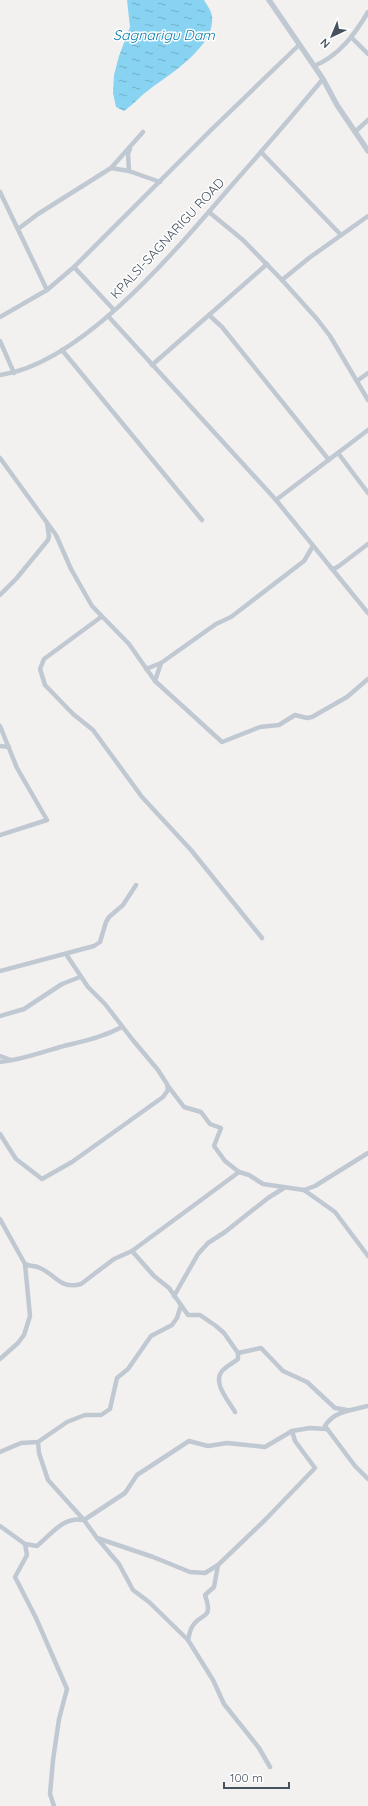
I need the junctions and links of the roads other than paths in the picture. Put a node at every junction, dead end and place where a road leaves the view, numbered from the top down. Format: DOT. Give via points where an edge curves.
graph roads {
  1 [pos="269,0"];
  2 [pos="368,12"];
  3 [pos="352,38"];
  4 [pos="299,45"];
  5 [pos="368,54"];
  6 [pos="314,66"];
  7 [pos="323,79"];
  8 [pos="368,120"];
  9 [pos="143,132"];
  10 [pos="355,132"];
  11 [pos="131,146"];
  12 [pos="368,151"];
  13 [pos="261,152"];
  14 [pos="111,168"];
  15 [pos="129,171"];
  16 [pos="160,182"];
  17 [pos="0,192"];
  18 [pos="1,198"];
  19 [pos="209,212"];
  20 [pos="368,216"];
  21 [pos="18,229"];
  22 [pos="341,235"];
  23 [pos="267,264"];
  24 [pos="74,267"];
  25 [pos="282,280"];
  26 [pos="47,290"];
  27 [pos="114,310"];
  28 [pos="209,315"];
  29 [pos="108,316"];
  30 [pos="0,317"];
  31 [pos="0,341"];
  32 [pos="62,350"];
  33 [pos="152,365"];
  34 [pos="14,373"];
  35 [pos="368,373"];
  36 [pos="0,375"];
  37 [pos="357,380"];
  38 [pos="368,400"];
  39 [pos="368,430"];
  40 [pos="338,453"];
  41 [pos="0,458"];
  42 [pos="329,460"];
  43 [pos="368,494"];
  44 [pos="276,500"];
  45 [pos="46,519"];
  46 [pos="202,520"];
  47 [pos="368,544"];
  48 [pos="313,546"];
  49 [pos="331,568"];
  50 [pos="0,595"];
  51 [pos="368,613"];
  52 [pos="101,617"];
  53 [pos="160,663"];
  54 [pos="146,669"];
  55 [pos="368,679"];
  56 [pos="155,681"];
  57 [pos="0,726"];
  58 [pos="0,746"];
  59 [pos="9,747"];
  60 [pos="0,835"];
  61 [pos="136,885"];
  62 [pos="262,938"];
  63 [pos="66,954"];
  64 [pos="0,971"];
  65 [pos="80,977"];
  66 [pos="0,1016"];
  67 [pos="122,1027"];
  68 [pos="0,1056"];
  69 [pos="14,1061"];
  70 [pos="0,1062"];
  71 [pos="168,1084"];
  72 [pos="0,1134"];
  73 [pos="368,1153"];
  74 [pos="239,1172"];
  75 [pos="284,1188"];
  76 [pos="304,1190"];
  77 [pos="0,1219"];
  78 [pos="132,1251"];
  79 [pos="368,1256"];
  80 [pos="25,1264"];
  81 [pos="174,1296"];
  82 [pos="181,1305"];
  83 [pos="238,1353"];
  84 [pos="0,1359"];
  85 [pos="368,1406"];
  86 [pos="347,1410"];
  87 [pos="235,1412"];
  88 [pos="326,1429"];
  89 [pos="292,1431"];
  90 [pos="38,1442"];
  91 [pos="0,1452"];
  92 [pos="368,1479"];
  93 [pos="84,1520"];
  94 [pos="2,1528"];
  95 [pos="97,1538"];
  96 [pos="25,1544"];
  97 [pos="218,1565"];
  98 [pos="188,1640"];
  99 [pos="270,1767"];
  100 [pos="54,1806"];
  1 -- 4 [label="street"];
  2 -- 3 [label="street"];
  3 -- 5 [label="street"];
  3 -- 6 [label="street" via="326,61"];
  4 -- 6 [label="street"];
  4 -- 16 [label="street"];
  6 -- 7 [label="street"];
  7 -- 10 [label="street"];
  7 -- 13 [label="street, KPALSI-SAGNARIGU ROAD"];
  8 -- 10 [label="street"];
  9 -- 11 [label="street"];
  10 -- 12 [label="street"];
  11 -- 14 [label="street"];
  11 -- 15 [label="street" via="128,154"];
  13 -- 19 [label="street, KPALSI-SAGNARIGU ROAD"];
  13 -- 22 [label="street"];
  14 -- 15 [label="street"];
  14 -- 21 [label="street"];
  15 -- 16 [label="street"];
  16 -- 24 [label="street"];
  17 -- 18 [label="street"];
  18 -- 21 [label="street"];
  19 -- 23 [label="street"];
  19 -- 27 [label="street, KPALSI-SAGNARIGU ROAD"];
  20 -- 22 [label="street"];
  21 -- 26 [label="street"];
  22 -- 25 [label="street"];
  23 -- 25 [label="street"];
  23 -- 28 [label="street"];
  24 -- 26 [label="street"];
  24 -- 27 [label="street"];
  25 -- 37 [label="street" via="330,336"];
  26 -- 30 [label="street"];
  27 -- 29 [label="street, KPALSI-SAGNARIGU ROAD"];
  28 -- 33 [label="street"];
  28 -- 42 [label="street" via="222,327"];
  29 -- 32 [label="street, KPALSI-SAGNARIGU ROAD"];
  29 -- 33 [label="street"];
  31 -- 34 [label="street"];
  32 -- 34 [label="street, KPALSI-SAGNARIGU ROAD"];
  32 -- 46 [label="street"];
  33 -- 44 [label="street"];
  34 -- 36 [label="street, KPALSI-SAGNARIGU ROAD"];
  35 -- 37 [label="street"];
  37 -- 38 [label="street"];
  39 -- 40 [label="street"];
  40 -- 42 [label="street"];
  40 -- 43 [label="street"];
  41 -- 45 [label="street"];
  42 -- 44 [label="street"];
  44 -- 48 [label="street"];
  45 -- 50 [label="street" via="48,540 16,580"];
  45 -- 52 [label="street" via="92,606"];
  47 -- 49 [label="street" via="339,566"];
  48 -- 49 [label="street"];
  48 -- 53 [label="street" via="304,561 268,589 231,617 216,624"];
  49 -- 51 [label="street"];
  52 -- 54 [label="street" via="129,644"];
  52 -- 62 [label="street" via="44,659 40,669 45,685 73,714 93,730 142,797 191,850"];
  53 -- 54 [label="street"];
  53 -- 56 [label="street"];
  54 -- 56 [label="street"];
  55 -- 56 [label="street" via="347,697 312,717 295,715 278,725 260,727 222,742"];
  57 -- 59 [label="street"];
  58 -- 59 [label="street"];
  59 -- 60 [label="street" via="17,768 47,820"];
  61 -- 63 [label="street" via="123,905 106,922 100,942"];
  63 -- 64 [label="street"];
  63 -- 65 [label="street"];
  65 -- 66 [label="street" via="62,984 24,1009"];
  65 -- 67 [label="street"];
  67 -- 69 [label="street" via="106,1036"];
  67 -- 71 [label="street"];
  68 -- 69 [label="street"];
  69 -- 70 [label="street"];
  71 -- 72 [label="street" via="168,1090 163,1097 72,1162 42,1179 16,1159"];
  71 -- 74 [label="street" via="184,1107 201,1112 210,1124 221,1128 214,1146 225,1161"];
  73 -- 76 [label="street" via="315,1186"];
  74 -- 75 [label="street" via="263,1184"];
  74 -- 78 [label="street"];
  75 -- 76 [label="street"];
  75 -- 81 [label="street" via="208,1243 198,1254"];
  76 -- 79 [label="street" via="335,1212"];
  77 -- 80 [label="street"];
  78 -- 80 [label="street" via="114,1259 100,1272 75,1286 62,1284 39,1267"];
  78 -- 81 [label="street"];
  80 -- 84 [label="street" via="30,1316 24,1335"];
  81 -- 82 [label="street"];
  82 -- 83 [label="street" via="188,1315 200,1315 216,1326"];
  82 -- 90 [label="street" via="172,1325 150,1336 128,1369 117,1378 110,1408 100,1415 85,1415 67,1422"];
  83 -- 86 [label="street" via="261,1348 283,1371 307,1382 335,1408"];
  83 -- 87 [label="street" via="238,1359 222,1370 219,1376 219,1384"];
  85 -- 86 [label="street"];
  86 -- 88 [label="street" via="334,1416 326,1424"];
  88 -- 89 [label="street"];
  88 -- 92 [label="street"];
  89 -- 93 [label="street" via="265,1447 227,1443 208,1446 189,1441 137,1475 125,1492"];
  89 -- 97 [label="street" via="295,1441 315,1468"];
  90 -- 91 [label="street" via="20,1443"];
  90 -- 93 [label="street" via="48,1480"];
  93 -- 95 [label="street"];
  93 -- 96 [label="street" via="75,1518 66,1521 37,1546"];
  94 -- 96 [label="street"];
  95 -- 97 [label="street" via="190,1572 205,1573"];
  95 -- 98 [label="street" via="119,1564 133,1590 150,1602"];
  96 -- 100 [label="street" via="27,1555 15,1577 67,1690 59,1719 53,1760 50,1794"];
  97 -- 98 [label="street" via="214,1587 205,1595 209,1607 207,1614 192,1626"];
  98 -- 99 [label="street" via="213,1680 224,1704 259,1748"];
}
